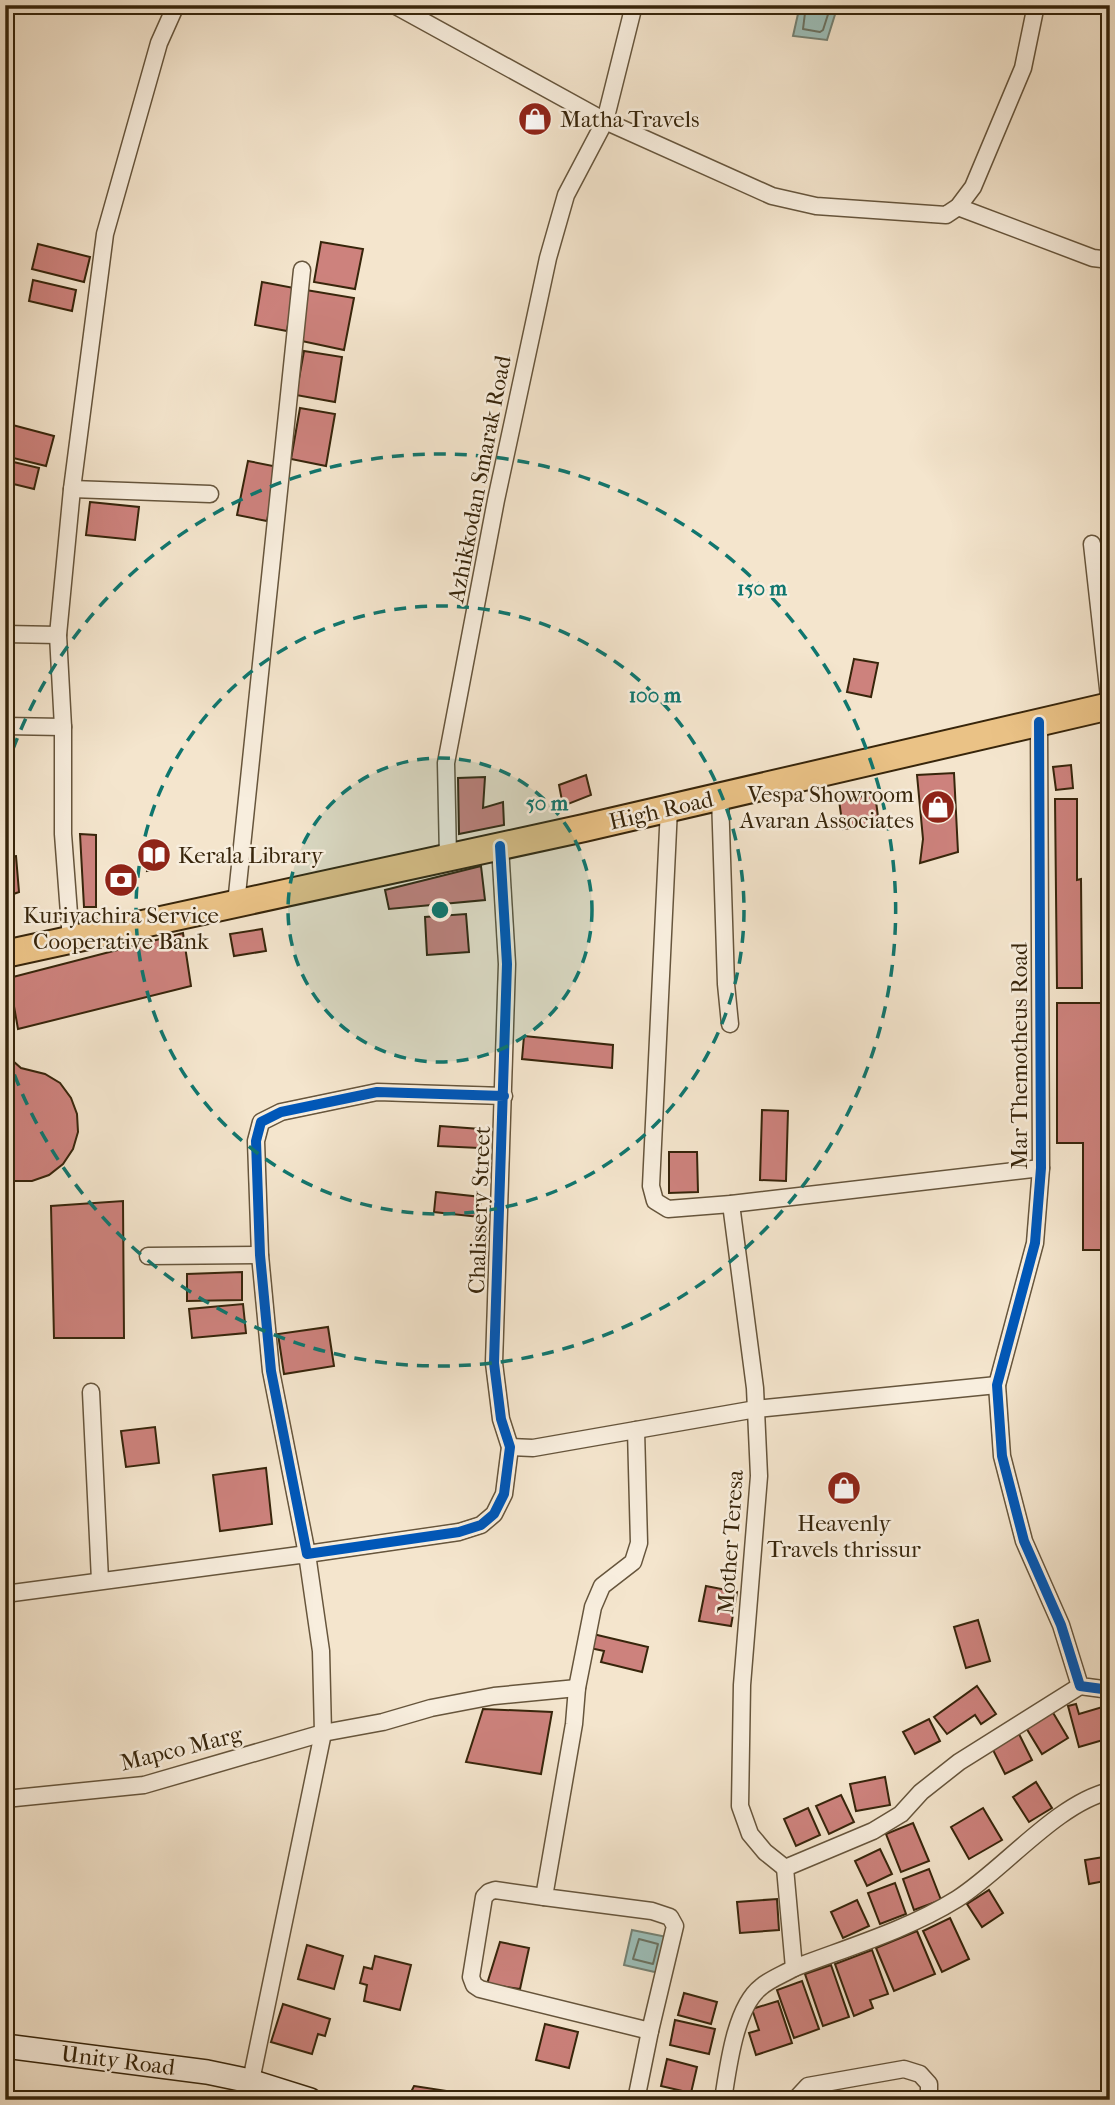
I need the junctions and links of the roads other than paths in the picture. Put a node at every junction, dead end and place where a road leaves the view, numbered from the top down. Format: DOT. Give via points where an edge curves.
graph roads {
  1 [pos="176,5"];
  2 [pos="394,5"];
  3 [pos="634,5"];
  4 [pos="1036,5"];
  5 [pos="605,121"];
  6 [pos="958,207"];
  7 [pos="1110,260"];
  8 [pos="302,270"];
  9 [pos="72,489"];
  10 [pos="210,494"];
  11 [pos="1092,544"];
  12 [pos="5,634"];
  13 [pos="58,635"];
  14 [pos="1110,706"];
  15 [pos="1039,722"];
  16 [pos="5,726"];
  17 [pos="63,727"];
  18 [pos="720,796"];
  19 [pos="669,808"];
  20 [pos="500,846"];
  21 [pos="448,858"];
  22 [pos="236,904"];
  23 [pos="71,940"];
  24 [pos="5,954"];
  25 [pos="730,1024"];
  26 [pos="504,1096"];
  27 [pos="1041,1168"];
  28 [pos="731,1204"];
  29 [pos="260,1255"];
  30 [pos="148,1256"];
  31 [pos="997,1385"];
  32 [pos="91,1392"];
  33 [pos="756,1409"];
  34 [pos="636,1430"];
  35 [pos="510,1447"];
  36 [pos="307,1554"];
  37 [pos="100,1580"];
  38 [pos="5,1594"];
  39 [pos="1080,1686"];
  40 [pos="578,1688"];
  41 [pos="1110,1690"];
  42 [pos="323,1733"];
  43 [pos="1110,1791"];
  44 [pos="5,1800"];
  45 [pos="785,1868"];
  46 [pos="544,1897"];
  47 [pos="794,1968"];
  48 [pos="650,2031"];
  49 [pos="5,2046"];
  50 [pos="248,2090"];
  51 [pos="310,2100"];
  52 [pos="636,2100"];
  53 [pos="723,2100"];
  54 [pos="795,2100"];
  55 [pos="929,2100"];
  1 -- 9 [label="street" via="159,43 106,234"];
  2 -- 5 [label="street"];
  3 -- 5 [label="street, Azhikkodan Smarak Road"];
  4 -- 6 [label="street" via="1023,68 973,187"];
  5 -- 6 [label="street" via="772,196 816,206 946,215"];
  5 -- 21 [label="street, Azhikkodan Smarak Road" via="566,195 496,499 446,763"];
  6 -- 7 [label="street" via="1093,258"];
  8 -- 22 [label="street"];
  9 -- 10 [label="street"];
  9 -- 13 [label="street"];
  11 -- 14 [label="street"];
  12 -- 13 [label="street"];
  13 -- 17 [label="street"];
  14 -- 15 [label="main road, High Road"];
  15 -- 18 [label="main road, High Road"];
  15 -- 27 [label="street, Mar Themotheus Road"];
  16 -- 17 [label="street"];
  17 -- 23 [label="street" via="63,834"];
  18 -- 19 [label="main road, High Road"];
  18 -- 25 [label="street"];
  19 -- 20 [label="main road, High Road"];
  19 -- 28 [label="street" via="651,1186 655,1201 668,1209"];
  20 -- 21 [label="main road, High Road"];
  20 -- 26 [label="street, Chalissery Street" via="508,964"];
  21 -- 22 [label="main road, High Road"];
  22 -- 23 [label="main road, High Road"];
  23 -- 24 [label="main road, High Road"];
  26 -- 29 [label="street" via="377,1092 281,1112 261,1122 256,1141"];
  26 -- 35 [label="street, Chalissery Street" via="494,1363 501,1419"];
  27 -- 28 [label="street"];
  27 -- 31 [label="street, Mar Themotheus Road" via="1035,1242"];
  28 -- 33 [label="street, Mother Teresa"];
  29 -- 30 [label="street"];
  29 -- 36 [label="street" via="271,1371"];
  31 -- 33 [label="street"];
  31 -- 39 [label="street, Mar Themotheus Road" via="1002,1456 1024,1541 1061,1625"];
  32 -- 37 [label="street"];
  33 -- 34 [label="street"];
  33 -- 45 [label="street, Mother Teresa" via="759,1476 742,1685 740,1806 750,1834"];
  34 -- 35 [label="street" via="533,1448"];
  34 -- 40 [label="street" via="639,1543 633,1562 602,1586 593,1607"];
  35 -- 36 [label="street" via="504,1494 495,1514 481,1525"];
  36 -- 37 [label="street"];
  36 -- 42 [label="street" via="321,1651"];
  37 -- 38 [label="street"];
  39 -- 41 [label="street"];
  39 -- 45 [label="street" via="958,1762 892,1820"];
  40 -- 42 [label="street, Mapco Marg" via="494,1696"];
  40 -- 46 [label="street"];
  42 -- 44 [label="street, Mapco Marg" via="144,1786"];
  42 -- 50 [label="street"];
  43 -- 47 [label="street" via="1070,1811 932,1913"];
  45 -- 47 [label="street"];
  46 -- 48 [label="street" via="652,1910 670,1917 675,1931"];
  46 -- 48 [label="street" via="495,1890 484,1897 471,1977 474,1985"];
  47 -- 53 [label="street" via="760,1987 746,2005 730,2056"];
  48 -- 52 [label="street"];
  49 -- 50 [label="street, Unity Road" via="206,2072"];
  50 -- 51 [label="street, Unity Road"];
  54 -- 55 [label="street" via="808,2086 904,2069 920,2074 929,2084"];
}
